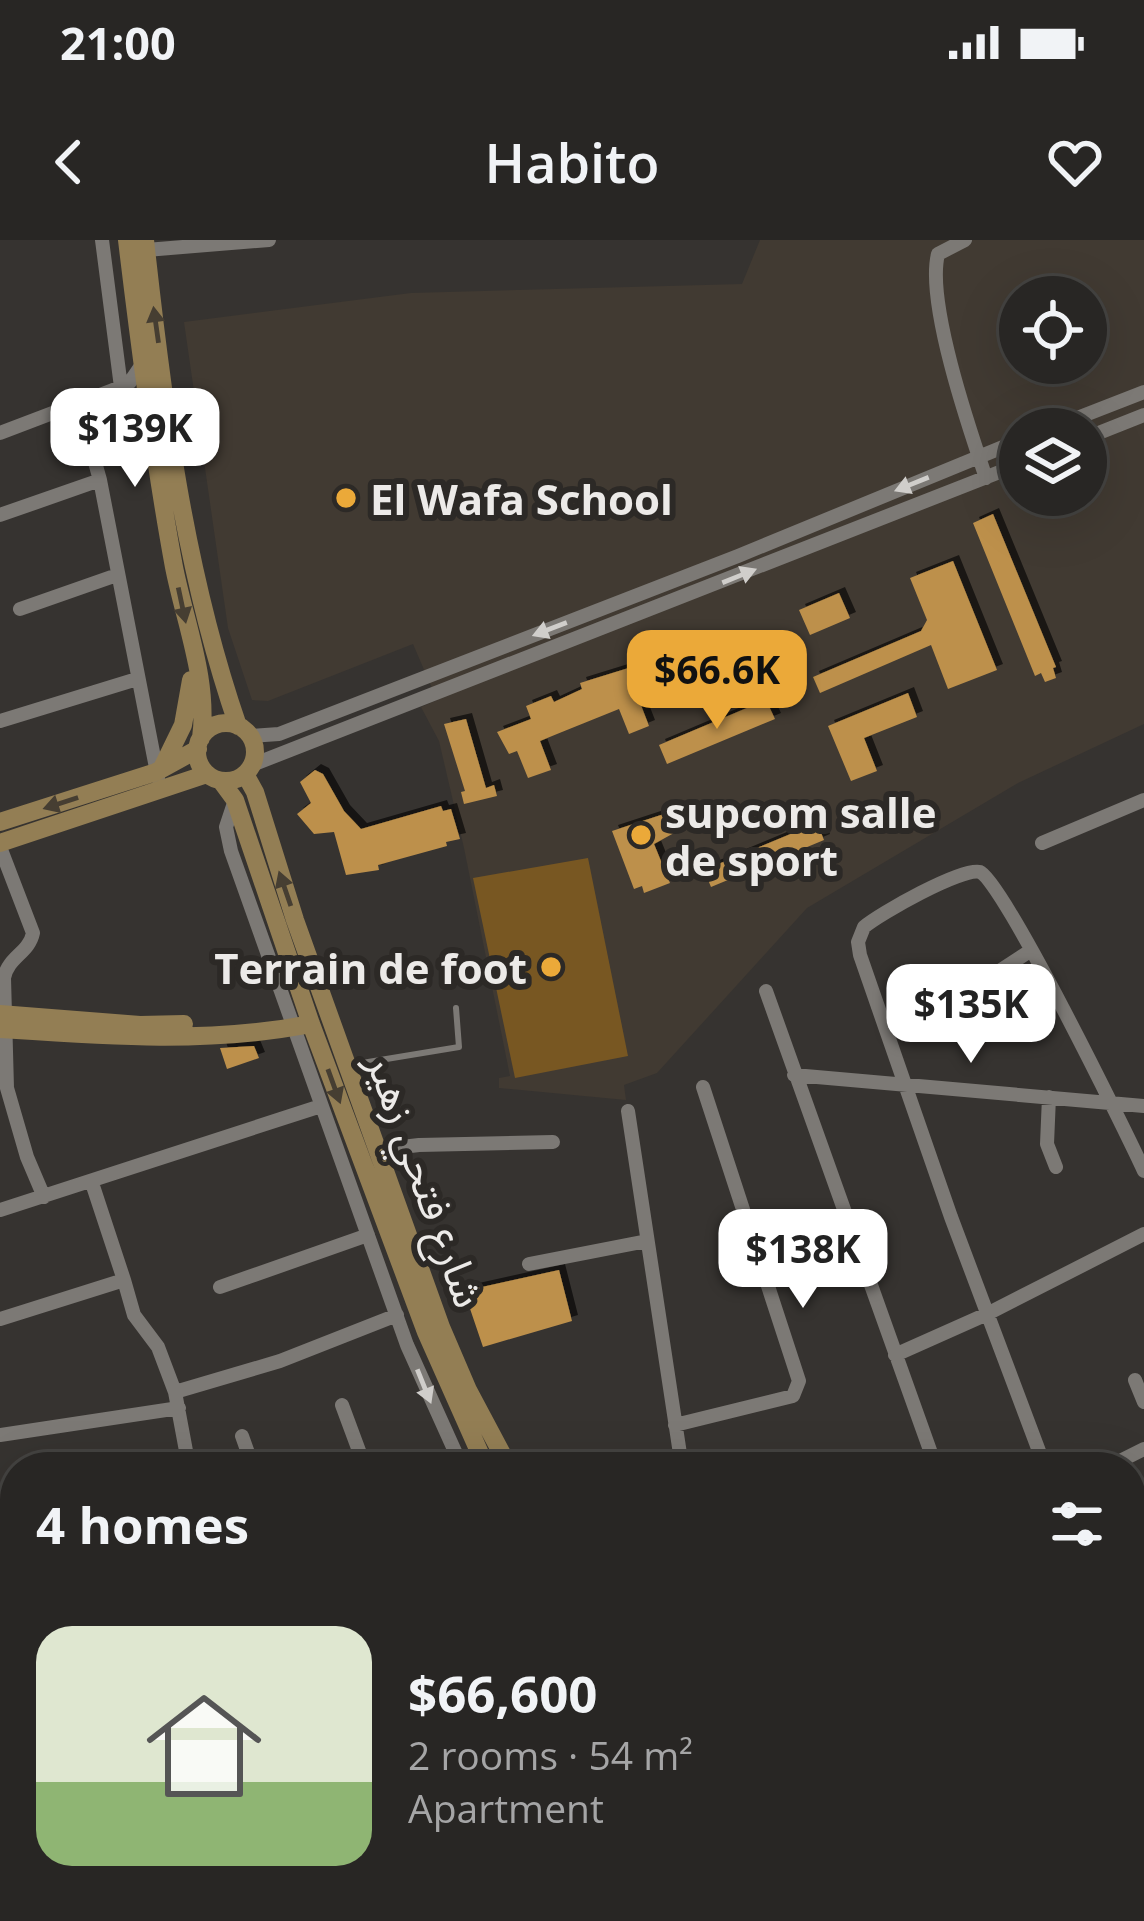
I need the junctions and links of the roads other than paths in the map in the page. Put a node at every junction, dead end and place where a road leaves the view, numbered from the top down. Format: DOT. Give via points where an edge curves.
graph roads {
  1 [pos="102,240"];
  2 [pos="127,240"];
  3 [pos="269,240"];
  4 [pos="956,242"];
  5 [pos="146,245"];
  6 [pos="143,363"];
  7 [pos="121,387"];
  8 [pos="1144,392"];
  9 [pos="78,402"];
  10 [pos="1103,408"];
  11 [pos="1144,415"];
  12 [pos="1107,430"];
  13 [pos="0,433"];
  14 [pos="999,449"];
  15 [pos="979,457"];
  16 [pos="999,473"];
  17 [pos="986,478"];
  18 [pos="100,480"];
  19 [pos="0,515"];
  20 [pos="117,574"];
  21 [pos="617,603"];
  22 [pos="20,609"];
  23 [pos="624,622"];
  24 [pos="191,645"];
  25 [pos="136,679"];
  26 [pos="0,721"];
  27 [pos="244,731"];
  28 [pos="200,743"];
  29 [pos="249,770"];
  30 [pos="160,776"];
  31 [pos="214,777"];
  32 [pos="1142,806"];
  33 [pos="0,822"];
  34 [pos="1042,843"];
  35 [pos="0,845"];
  36 [pos="1030,951"];
  37 [pos="987,979"];
  38 [pos="766,992"];
  39 [pos="456,1008"];
  40 [pos="3,1021"];
  41 [pos="301,1021"];
  42 [pos="347,1065"];
  43 [pos="794,1075"];
  44 [pos="905,1086"];
  45 [pos="703,1087"];
  46 [pos="1049,1097"];
  47 [pos="1113,1104"];
  48 [pos="321,1106"];
  49 [pos="1144,1106"];
  50 [pos="628,1111"];
  51 [pos="554,1142"];
  52 [pos="377,1150"];
  53 [pos="1056,1167"];
  54 [pos="1144,1171"];
  55 [pos="92,1183"];
  56 [pos="44,1197"];
  57 [pos="0,1210"];
  58 [pos="368,1234"];
  59 [pos="1144,1234"];
  60 [pos="647,1241"];
  61 [pos="529,1264"];
  62 [pos="124,1280"];
  63 [pos="220,1287"];
  64 [pos="986,1314"];
  65 [pos="397,1315"];
  66 [pos="0,1319"];
  67 [pos="895,1355"];
  68 [pos="1135,1380"];
  69 [pos="177,1400"];
  70 [pos="1144,1402"];
  71 [pos="342,1406"];
  72 [pos="675,1426"];
  73 [pos="0,1435"];
  74 [pos="242,1436"];
  75 [pos="186,1452"];
  76 [pos="248,1452"];
  77 [pos="359,1452"];
  78 [pos="454,1452"];
  79 [pos="479,1452"];
  80 [pos="501,1452"];
  81 [pos="679,1452"];
  82 [pos="931,1452"];
  83 [pos="1039,1452"];
  1 -- 7 [label="street"];
  2 -- 6 [label="street"];
  3 -- 5 [label="street"];
  4 -- 15 [label="street" via="938,254 937,294"];
  27 -- 5 [label="street, one-way" via="214,658 192,560"];
  6 -- 7 [label="street"];
  6 -- 24 [label="street, one-way"];
  7 -- 9 [label="street"];
  8 -- 10 [label="street"];
  9 -- 13 [label="street"];
  9 -- 18 [label="street"];
  11 -- 12 [label="street"];
  14 -- 15 [label="street"];
  15 -- 17 [label="street"];
  15 -- 21 [label="street, one-way"];
  16 -- 17 [label="street"];
  23 -- 17 [label="street, one-way"];
  18 -- 19 [label="street"];
  18 -- 20 [label="street"];
  20 -- 22 [label="street"];
  20 -- 25 [label="street"];
  21 -- 23 [label="lane"];
  21 -- 27 [label="street, one-way" via="279,734"];
  23 -- 29 [label="street"];
  24 -- 28 [label="street" via="205,712"];
  24 -- 30 [label="street" via="191,695"];
  25 -- 26 [label="street"];
  25 -- 30 [label="street"];
  27 -- 28 [label="street" via="221,724"];
  27 -- 29 [label="street" via="255,755"];
  28 -- 30 [label="street"];
  28 -- 31 [label="street" via="198,758"];
  29 -- 31 [label="street"];
  42 -- 29 [label="street, شارع فتحي زهير, one-way"];
  30 -- 31 [label="street"];
  30 -- 33 [label="street, one-way"];
  30 -- 35 [label="street"];
  31 -- 41 [label="street, شارع فتحي زهير" via="235,800"];
  32 -- 34 [label="street"];
  35 -- 40 [label="street" via="33,933 6,969"];
  36 -- 37 [label="street"];
  36 -- 44 [label="street" via="998,889 979,872 959,874 864,927 860,955"];
  36 -- 47 [label="street"];
  38 -- 43 [label="street"];
  39 -- 42 [label="lane" via="459,1047"];
  40 -- 41 [label="street" via="140,1038"];
  40 -- 56 [label="street" via="7,1088"];
  41 -- 48 [label="street"];
  41 -- 79 [label="street, شارع فتحي زهير, one-way"];
  42 -- 52 [label="street, شارع فتحي زهير"];
  43 -- 44 [label="street"];
  43 -- 67 [label="street"];
  44 -- 46 [label="street"];
  44 -- 64 [label="street"];
  45 -- 72 [label="street" via="799,1382 793,1396"];
  46 -- 47 [label="street"];
  46 -- 53 [label="street" via="1047,1144"];
  47 -- 49 [label="street"];
  47 -- 54 [label="street"];
  48 -- 55 [label="street"];
  48 -- 58 [label="street"];
  50 -- 60 [label="street"];
  51 -- 52 [label="street"];
  52 -- 80 [label="street, شارع فتحي زهير" via="441,1327"];
  55 -- 56 [label="street"];
  55 -- 62 [label="street"];
  56 -- 57 [label="street"];
  58 -- 63 [label="street"];
  58 -- 65 [label="street"];
  59 -- 64 [label="street"];
  60 -- 61 [label="street"];
  60 -- 72 [label="street"];
  62 -- 66 [label="street"];
  62 -- 69 [label="street"];
  64 -- 67 [label="street"];
  64 -- 83 [label="street"];
  65 -- 69 [label="street"];
  65 -- 78 [label="street, one-way"];
  67 -- 82 [label="street"];
  68 -- 70 [label="street"];
  69 -- 73 [label="street"];
  69 -- 75 [label="street"];
  71 -- 77 [label="street"];
  72 -- 81 [label="street"];
  74 -- 76 [label="street"];
}
